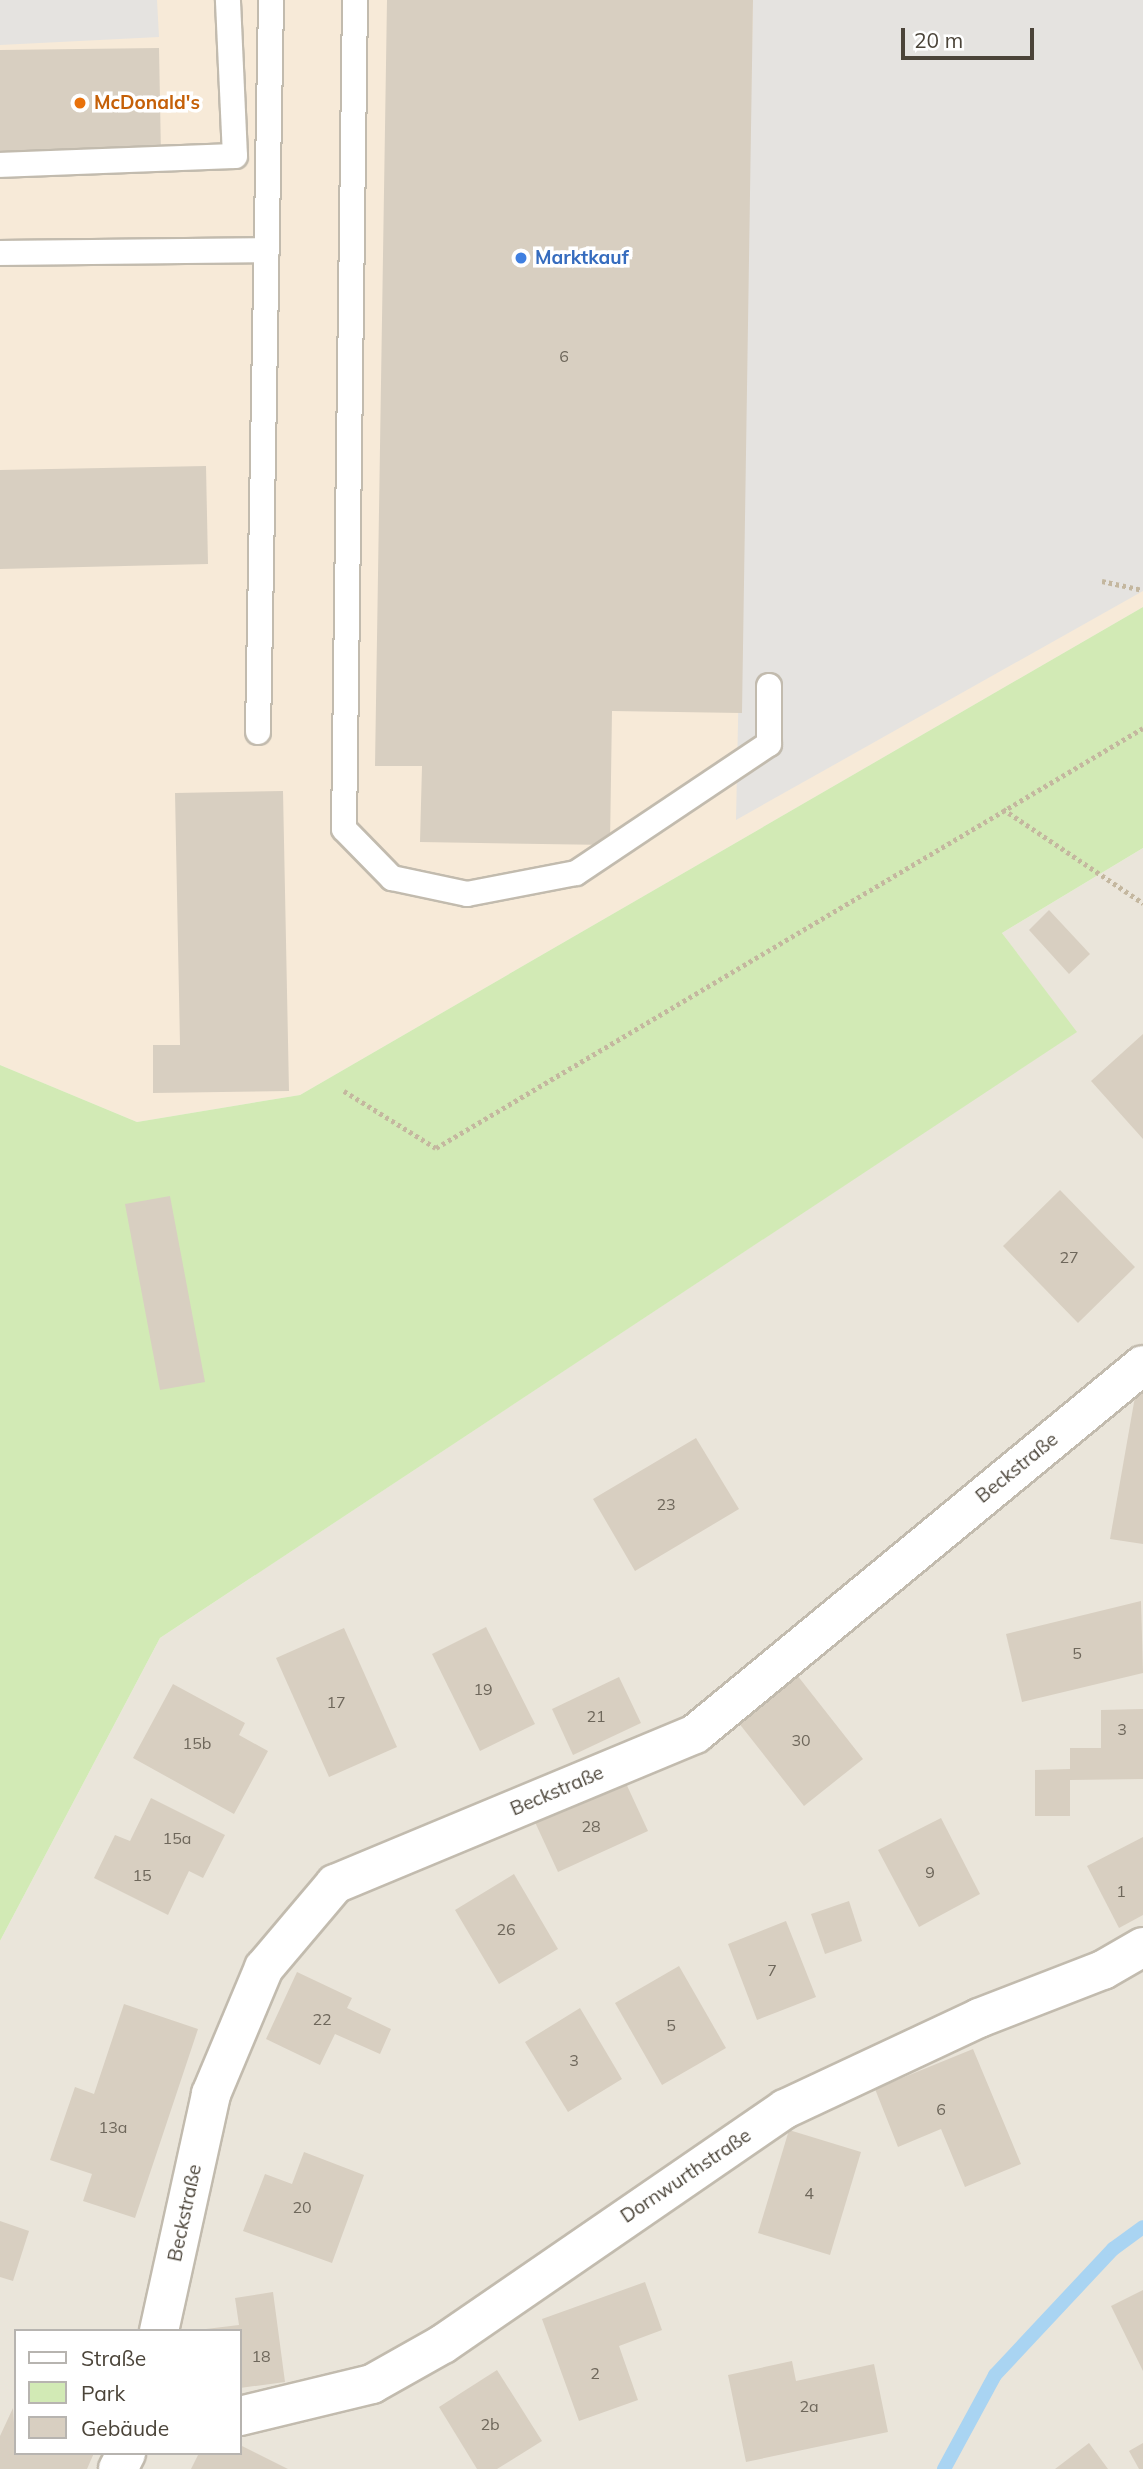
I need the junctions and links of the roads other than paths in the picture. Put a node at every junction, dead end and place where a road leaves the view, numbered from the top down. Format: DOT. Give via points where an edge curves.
graph roads {
  1 [pos="228,0"];
  2 [pos="271,0"];
  3 [pos="355,0"];
  4 [pos="0,165"];
  5 [pos="267,250"];
  6 [pos="0,253"];
  7 [pos="769,686"];
  8 [pos="258,732"];
  9 [pos="1143,1364"];
  10 [pos="1143,1947"];
  11 [pos="159,2329"];
  12 [pos="242,2416"];
  1 -- 4 [label="lane" via="235,156"];
  2 -- 5 [label="lane"];
  3 -- 7 [label="lane" via="344,829 392,878 467,894 576,873 769,744"];
  5 -- 6 [label="lane"];
  5 -- 8 [label="lane"];
  9 -- 11 [label="street, Beckstraße" via="695,1734 335,1884 264,1968 211,2094"];
  10 -- 12 [label="street, Dornwurthstraße" via="1103,1970 979,2018 785,2109 443,2344 372,2384"];
}
